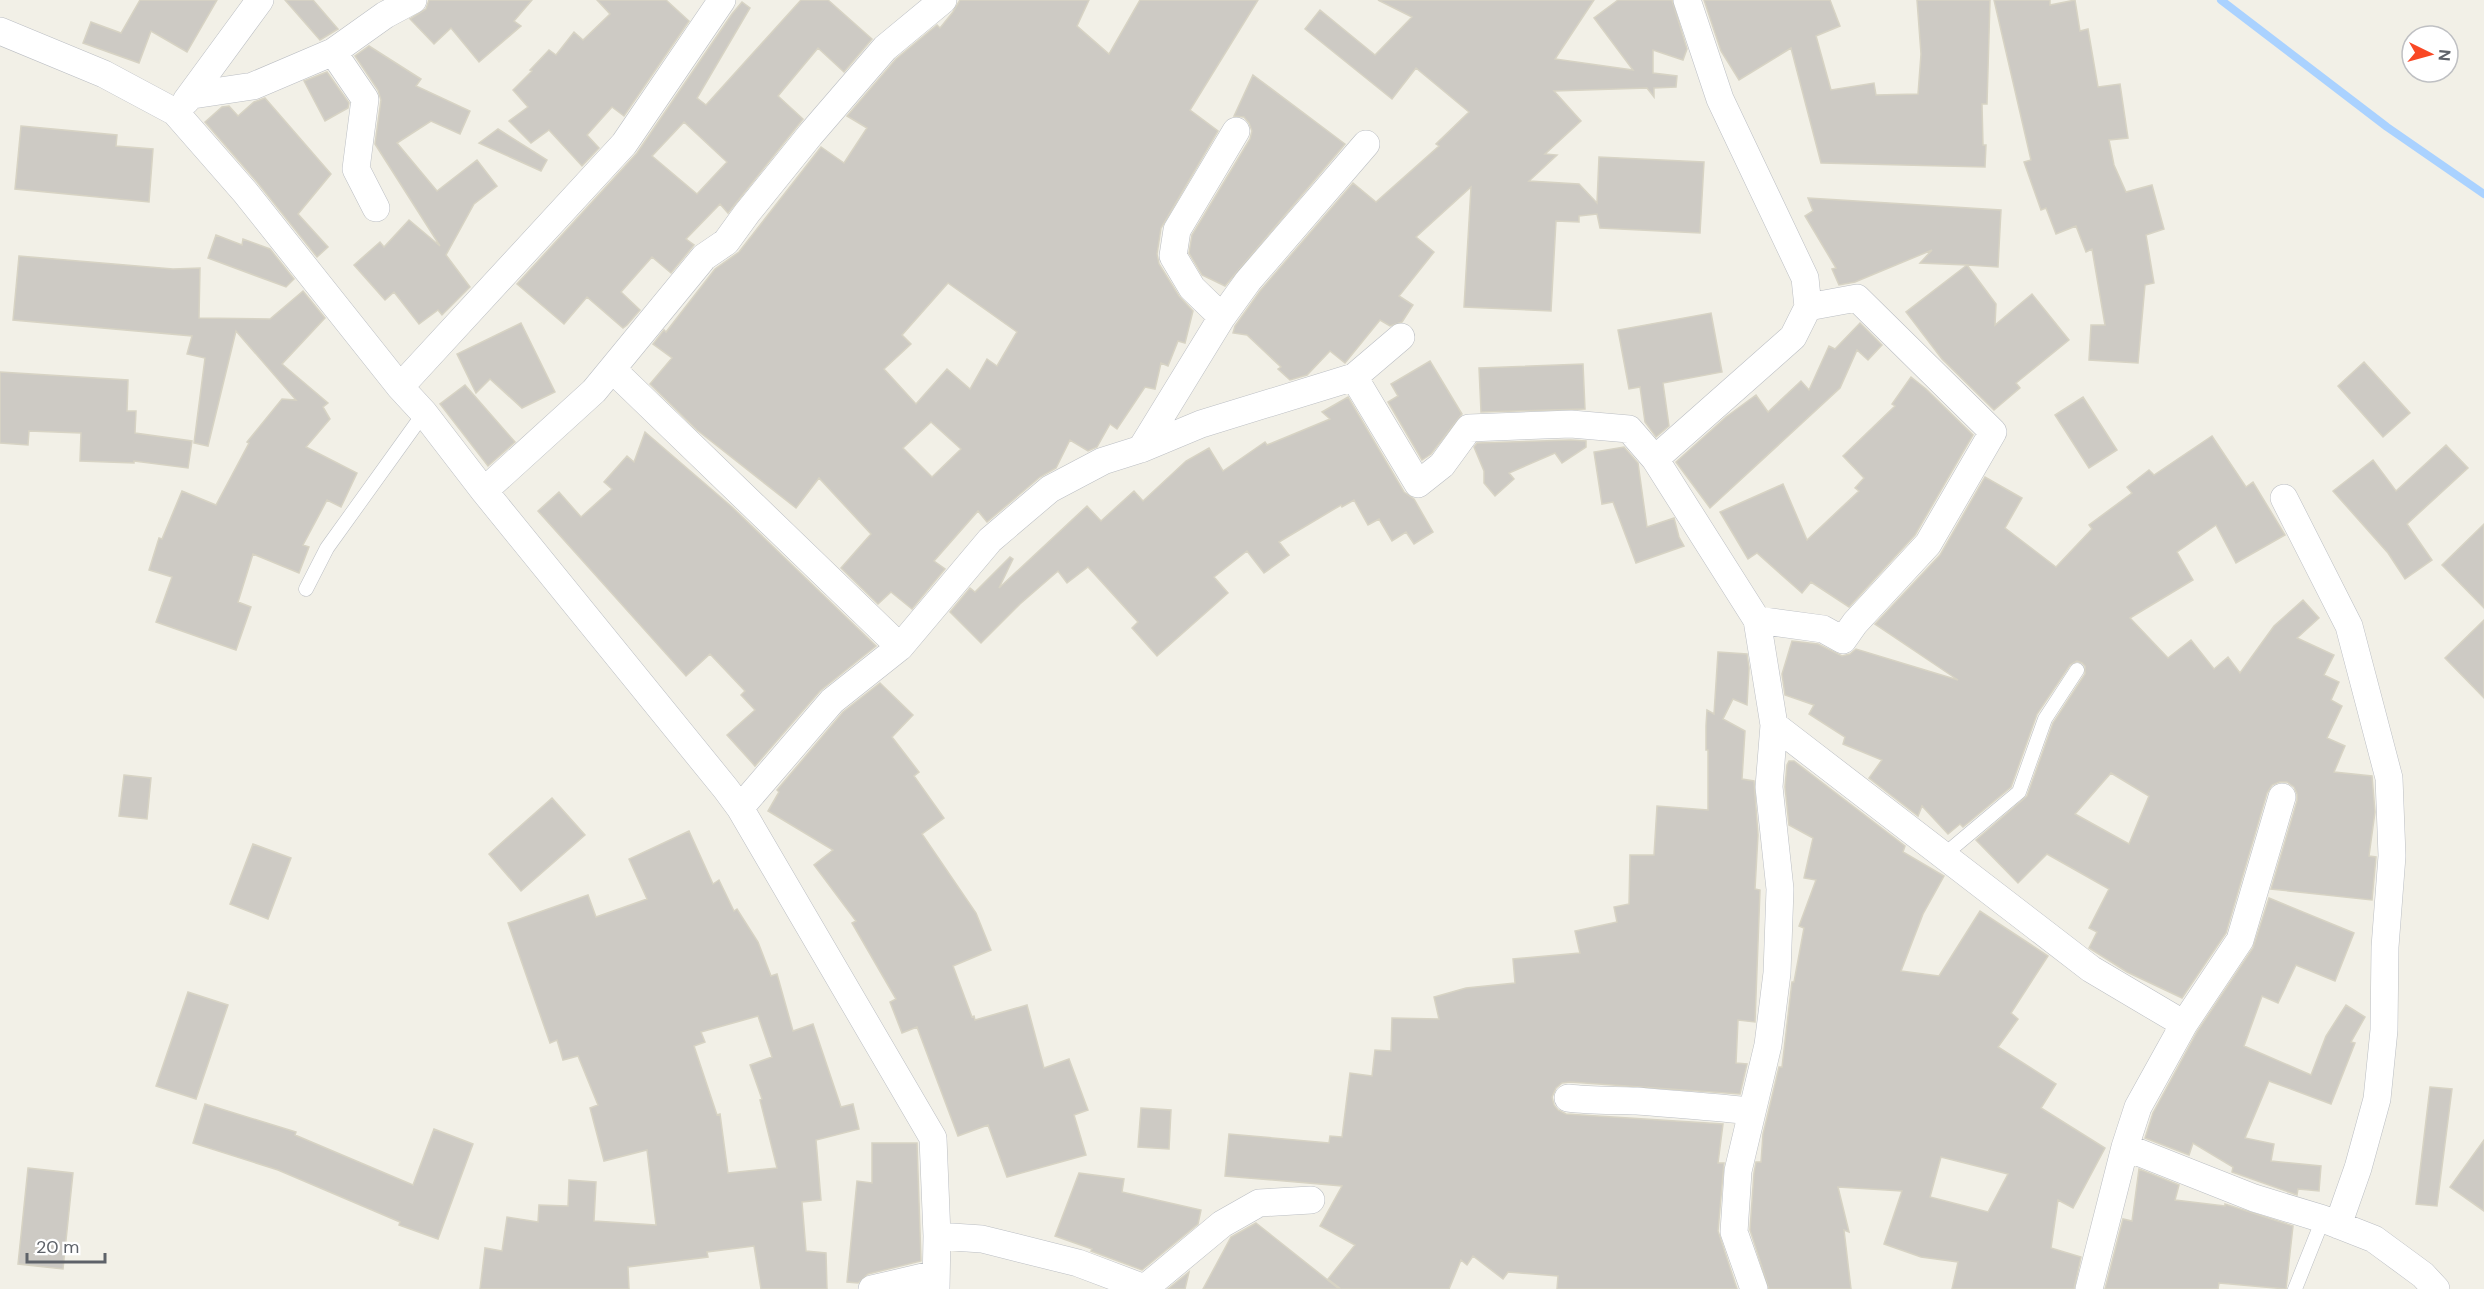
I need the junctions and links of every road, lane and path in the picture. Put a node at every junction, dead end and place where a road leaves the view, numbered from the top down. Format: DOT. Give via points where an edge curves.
graph roads {
  1 [pos="260,0"];
  2 [pos="413,0"];
  3 [pos="723,0"];
  4 [pos="943,0"];
  5 [pos="1687,0"];
  6 [pos="0,31"];
  7 [pos="333,52"];
  8 [pos="184,103"];
  9 [pos="1236,130"];
  10 [pos="1366,144"];
  11 [pos="376,208"];
  12 [pos="1808,307"];
  13 [pos="1222,317"];
  14 [pos="1401,337"];
  15 [pos="613,370"];
  16 [pos="1354,377"];
  17 [pos="400,387"];
  18 [pos="424,413"];
  19 [pos="1141,449"];
  20 [pos="1655,459"];
  21 [pos="484,491"];
  22 [pos="2284,498"];
  23 [pos="306,589"];
  24 [pos="1757,620"];
  25 [pos="900,647"];
  26 [pos="2077,670"];
  27 [pos="1774,725"];
  28 [pos="2282,797"];
  29 [pos="740,808"];
  30 [pos="1944,855"];
  31 [pos="2184,1023"];
  32 [pos="1568,1098"];
  33 [pos="1752,1112"];
  34 [pos="2125,1147"];
  35 [pos="1311,1200"];
  36 [pos="2331,1222"];
  37 [pos="937,1236"];
  38 [pos="2409,1278"];
  39 [pos="936,1281"];
  40 [pos="1146,1288"];
  41 [pos="872,1289"];
  42 [pos="1754,1289"];
  43 [pos="2089,1289"];
  44 [pos="2295,1289"];
  45 [pos="2436,1289"];
  1 -- 8 [label="street"];
  2 -- 7 [label="street"];
  3 -- 17 [label="street" via="624,144"];
  4 -- 15 [label="street" via="885,48 726,242 704,257"];
  5 -- 12 [label="street" via="1720,99 1805,278"];
  6 -- 8 [label="street"];
  7 -- 8 [label="street" via="252,86"];
  7 -- 11 [label="street" via="365,99 356,169"];
  8 -- 17 [label="street" via="245,192"];
  9 -- 13 [label="street" via="1177,230 1173,256 1192,288"];
  10 -- 13 [label="street" via="1248,281"];
  12 -- 20 [label="street" via="1793,337"];
  12 -- 24 [label="street" via="1857,298 1993,432 1928,544 1843,640 1823,629"];
  13 -- 19 [label="street"];
  14 -- 16 [label="street"];
  15 -- 21 [label="street"];
  15 -- 25 [label="street"];
  16 -- 19 [label="street" via="1201,424"];
  16 -- 20 [label="street" via="1418,484 1442,465 1468,428 1571,424 1629,429"];
  17 -- 18 [label="street"];
  18 -- 21 [label="street"];
  18 -- 23 [label="lane" via="327,548"];
  19 -- 25 [label="street" via="1103,461 1050,489 990,540"];
  20 -- 24 [label="street"];
  21 -- 29 [label="street"];
  22 -- 36 [label="street" via="2349,626 2390,778 2392,856 2377,1099 2358,1168"];
  24 -- 27 [label="street"];
  25 -- 29 [label="street" via="832,701"];
  26 -- 30 [label="lane" via="2045,719 2019,792"];
  27 -- 30 [label="street"];
  27 -- 33 [label="street" via="1769,787 1780,889 1777,973 1768,1045"];
  28 -- 31 [label="street" via="2241,940"];
  29 -- 37 [label="street" via="933,1138"];
  30 -- 31 [label="street" via="2091,969"];
  31 -- 34 [label="street" via="2138,1107"];
  32 -- 33 [label="street"];
  33 -- 42 [label="street" via="1737,1171 1734,1232"];
  34 -- 36 [label="street" via="2254,1198"];
  34 -- 43 [label="street"];
  35 -- 40 [label="street" via="1258,1203 1222,1224"];
  36 -- 38 [label="street" via="2374,1239"];
  36 -- 44 [label="lane"];
  37 -- 39 [label="street"];
  37 -- 40 [label="street" via="982,1239 1078,1263"];
  38 -- 45 [label="street"];
  39 -- 41 [label="street"];
}
